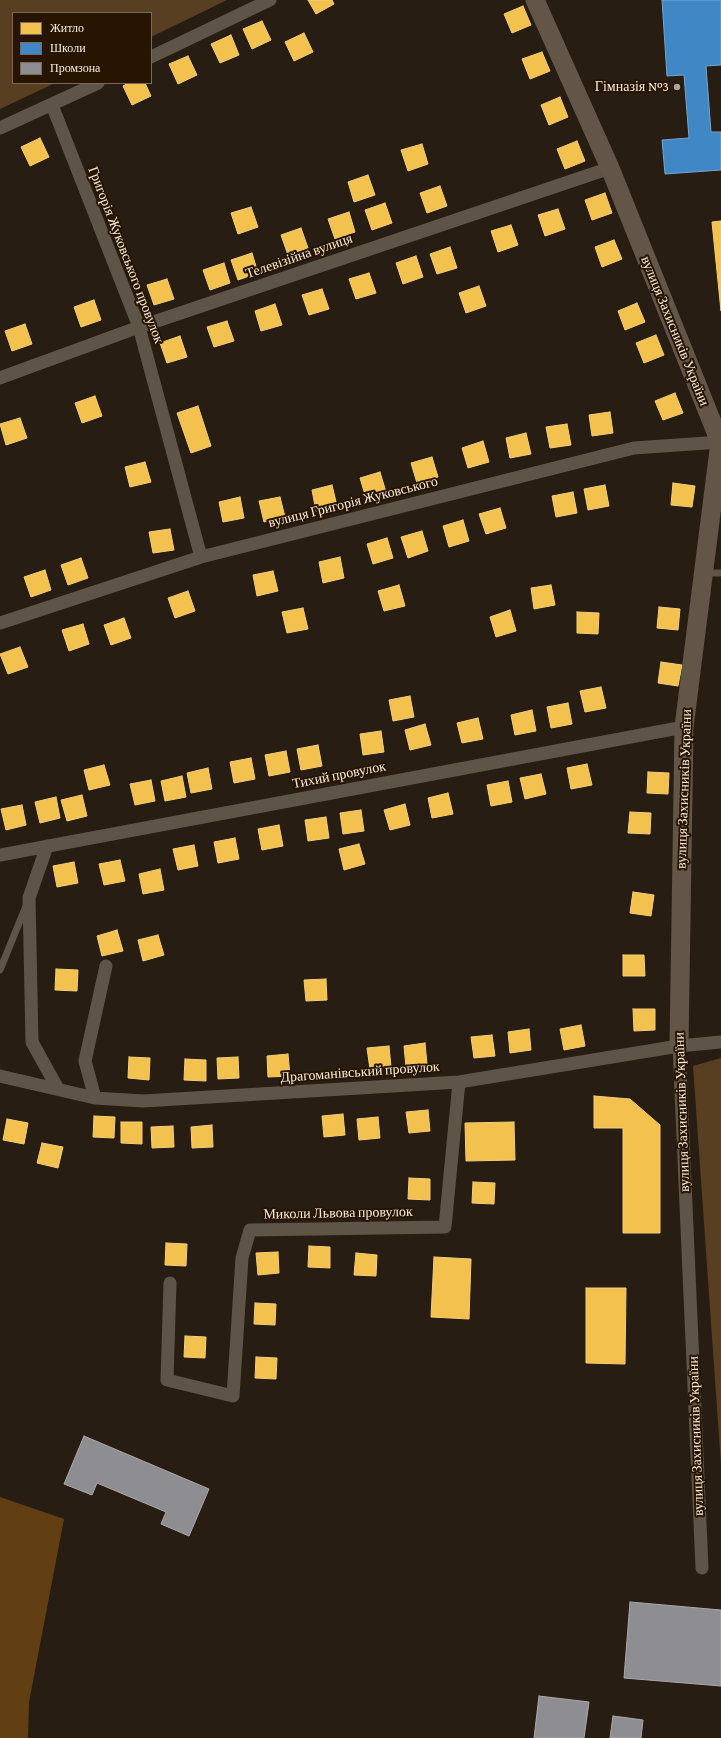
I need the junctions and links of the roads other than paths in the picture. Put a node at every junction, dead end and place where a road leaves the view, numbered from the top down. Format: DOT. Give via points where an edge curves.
graph roads {
  1 [pos="270,0"];
  2 [pos="536,0"];
  3 [pos="152,57"];
  4 [pos="96,84"];
  5 [pos="52,105"];
  6 [pos="0,128"];
  7 [pos="610,168"];
  8 [pos="139,327"];
  9 [pos="0,378"];
  10 [pos="720,442"];
  11 [pos="200,557"];
  12 [pos="712,573"];
  13 [pos="0,623"];
  14 [pos="684,727"];
  15 [pos="47,846"];
  16 [pos="0,855"];
  17 [pos="29,898"];
  18 [pos="106,966"];
  19 [pos="0,970"];
  20 [pos="721,1042"];
  21 [pos="679,1046"];
  22 [pos="0,1076"];
  23 [pos="459,1082"];
  24 [pos="58,1089"];
  25 [pos="95,1098"];
  26 [pos="170,1283"];
  27 [pos="702,1568"];
  1 -- 3 [label="street"];
  2 -- 7 [label="street, вулиця Захисників України"];
  4 -- 5 [label="street"];
  5 -- 6 [label="street"];
  5 -- 8 [label="street, Григорія Жуковського провулок"];
  7 -- 8 [label="street, Телевізійна вулиця"];
  7 -- 10 [label="street, вулиця Захисників України"];
  8 -- 9 [label="street, Телевізійна вулиця"];
  8 -- 11 [label="street, Григорія Жуковського провулок"];
  10 -- 11 [label="street, вулиця Григорія Жуковського" via="634,448"];
  10 -- 12 [label="street, вулиця Захисників України"];
  11 -- 13 [label="street, вулиця Григорія Жуковського"];
  12 -- 14 [label="street, вулиця Захисників України"];
  14 -- 15 [label="street, Тихий провулок"];
  14 -- 21 [label="street, вулиця Захисників України"];
  15 -- 16 [label="street, Тихий провулок"];
  15 -- 17 [label="street"];
  17 -- 19 [label="lane"];
  17 -- 24 [label="street" via="32,1042"];
  18 -- 25 [label="street" via="85,1061"];
  20 -- 21 [label="street, Драгоманівський провулок"];
  21 -- 23 [label="street, Драгоманівський провулок"];
  21 -- 27 [label="street, вулиця Захисників України"];
  22 -- 24 [label="street, Драгоманівський провулок"];
  23 -- 25 [label="street, Драгоманівський провулок" via="143,1101"];
  23 -- 26 [label="street, Миколи Львова провулок" via="445,1227 250,1230 242,1258 233,1396 167,1380"];
  24 -- 25 [label="street, Драгоманівський провулок"];
}
